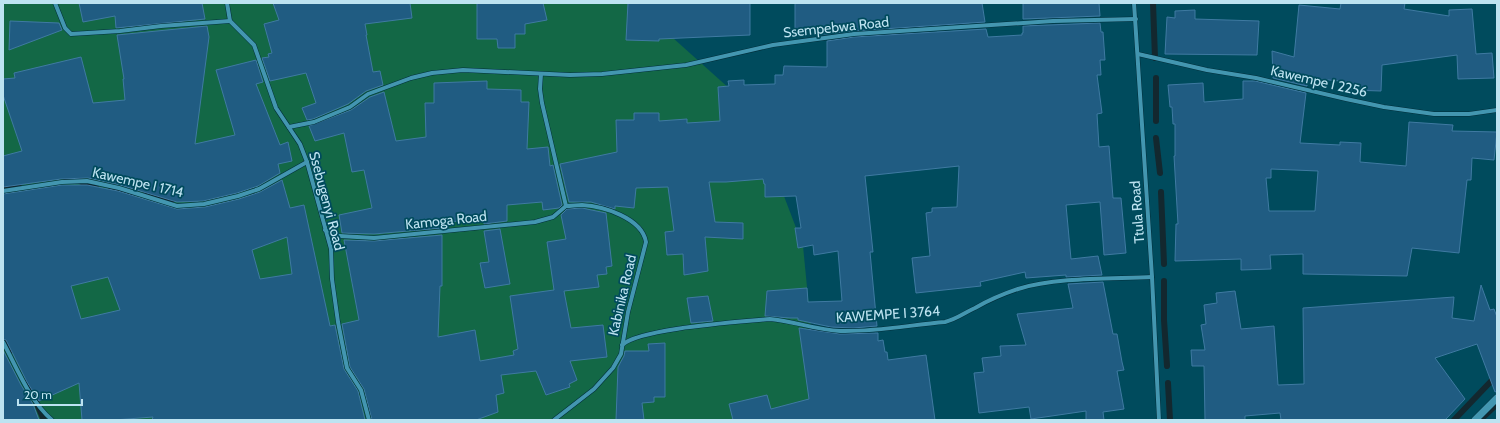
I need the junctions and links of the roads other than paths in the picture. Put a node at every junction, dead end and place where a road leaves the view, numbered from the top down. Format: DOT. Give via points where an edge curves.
graph roads {
  1 [pos="55,3"];
  2 [pos="227,3"];
  3 [pos="1134,3"];
  4 [pos="1136,20"];
  5 [pos="230,21"];
  6 [pos="1138,54"];
  7 [pos="541,74"];
  8 [pos="1497,110"];
  9 [pos="289,127"];
  10 [pos="307,162"];
  11 [pos="3,191"];
  12 [pos="566,206"];
  13 [pos="325,230"];
  14 [pos="1152,277"];
  15 [pos="3,342"];
  16 [pos="622,345"];
  17 [pos="1497,398"];
  18 [pos="52,420"];
  19 [pos="369,420"];
  20 [pos="554,420"];
  21 [pos="1159,420"];
  22 [pos="1475,420"];
  1 -- 5 [label="street" via="65,28 71,34"];
  2 -- 5 [label="street"];
  3 -- 4 [label="street, Ttula Road"];
  4 -- 6 [label="street, Ttula Road"];
  4 -- 7 [label="street, Ssempebwa Road" via="1053,21 854,34 773,45 686,65 602,74"];
  5 -- 9 [label="street, Ssebugenyi Road" via="254,45 276,108"];
  6 -- 8 [label="street, Kawempe I 2256" via="1384,107 1434,114 1469,114"];
  6 -- 14 [label="street, Ttula Road"];
  7 -- 9 [label="street, Ssempebwa Road" via="463,70 432,73 368,94 350,107 314,122"];
  7 -- 12 [label="street" via="542,103"];
  9 -- 10 [label="street, Ssebugenyi Road" via="300,144"];
  10 -- 11 [label="street, Kawempe I 1714" via="258,189 204,204 177,206 87,181"];
  10 -- 13 [label="street, Ssebugenyi Road"];
  12 -- 13 [label="street, Kamoga Road" via="553,217 520,224 374,238 340,236"];
  12 -- 16 [label="street, Kabinika Road" via="599,208 627,217 645,234 646,242"];
  13 -- 19 [label="street, Ssebugenyi Road" via="331,249 332,279 347,368 361,390"];
  14 -- 16 [label="street, KAWEMPE I 3764" via="1047,283 1018,289 945,322 839,331 770,319 683,328 642,336"];
  14 -- 21 [label="street, Ttula Road"];
  15 -- 18 [label="street" via="33,397"];
  16 -- 20 [label="street, Kabinika Road" via="621,354 613,368 594,389"];
  17 -- 22 [label="street"];
}
